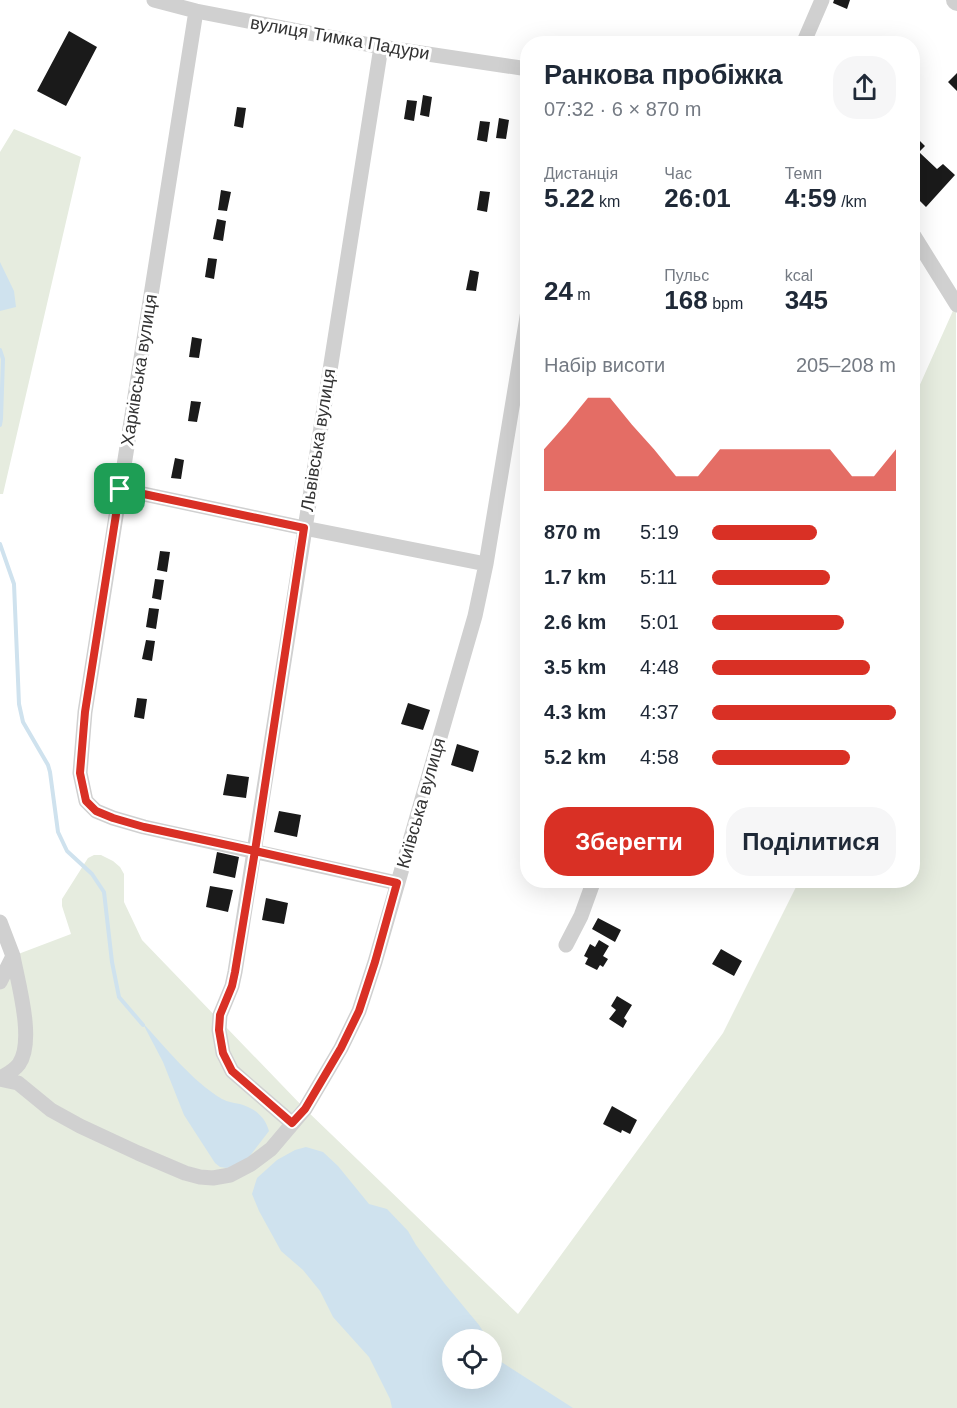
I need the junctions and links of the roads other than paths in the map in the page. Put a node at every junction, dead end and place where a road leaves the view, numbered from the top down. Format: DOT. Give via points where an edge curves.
graph roads {
  1 [pos="154,0"];
  2 [pos="822,0"];
  3 [pos="196,11"];
  4 [pos="806,36"];
  5 [pos="381,47"];
  6 [pos="520,68"];
  7 [pos="920,246"];
  8 [pos="957,305"];
  9 [pos="520,359"];
  10 [pos="120,489"];
  11 [pos="304,528"];
  12 [pos="486,564"];
  13 [pos="255,851"];
  14 [pos="397,883"];
  15 [pos="591,888"];
  16 [pos="0,922"];
  17 [pos="566,945"];
  18 [pos="13,956"];
  19 [pos="0,982"];
  20 [pos="0,1079"];
  21 [pos="292,1123"];
  1 -- 3 [label="street, вулиця Тимка Падури"];
  2 -- 4 [label="street"];
  3 -- 5 [label="street, вулиця Тимка Падури"];
  3 -- 10 [label="street, Харківська вулиця"];
  5 -- 6 [label="street, вулиця Тимка Падури"];
  5 -- 11 [label="street, Львівська вулиця"];
  7 -- 8 [label="street"];
  9 -- 12 [label="street, Київська вулиця"];
  10 -- 11 [label="street"];
  10 -- 13 [label="street, Харківська вулиця" via="85,712 80,773 86,801 96,811 113,818"];
  11 -- 12 [label="street"];
  11 -- 13 [label="street, Львівська вулиця"];
  12 -- 14 [label="street, Київська вулиця" via="476,616"];
  13 -- 14 [label="street"];
  13 -- 21 [label="street, Львівська вулиця" via="235,972 220,1015 219,1030 223,1053 232,1071"];
  14 -- 21 [label="street, Київська вулиця" via="359,1011 317,1089"];
  15 -- 17 [label="street"];
  16 -- 18 [label="street"];
  18 -- 19 [label="street"];
  18 -- 20 [label="street" via="26,1042 19,1064"];
  20 -- 21 [label="street, Київська вулиця" via="18,1083 51,1110 80,1126 200,1177 230,1175 250,1164 271,1149"];
}
